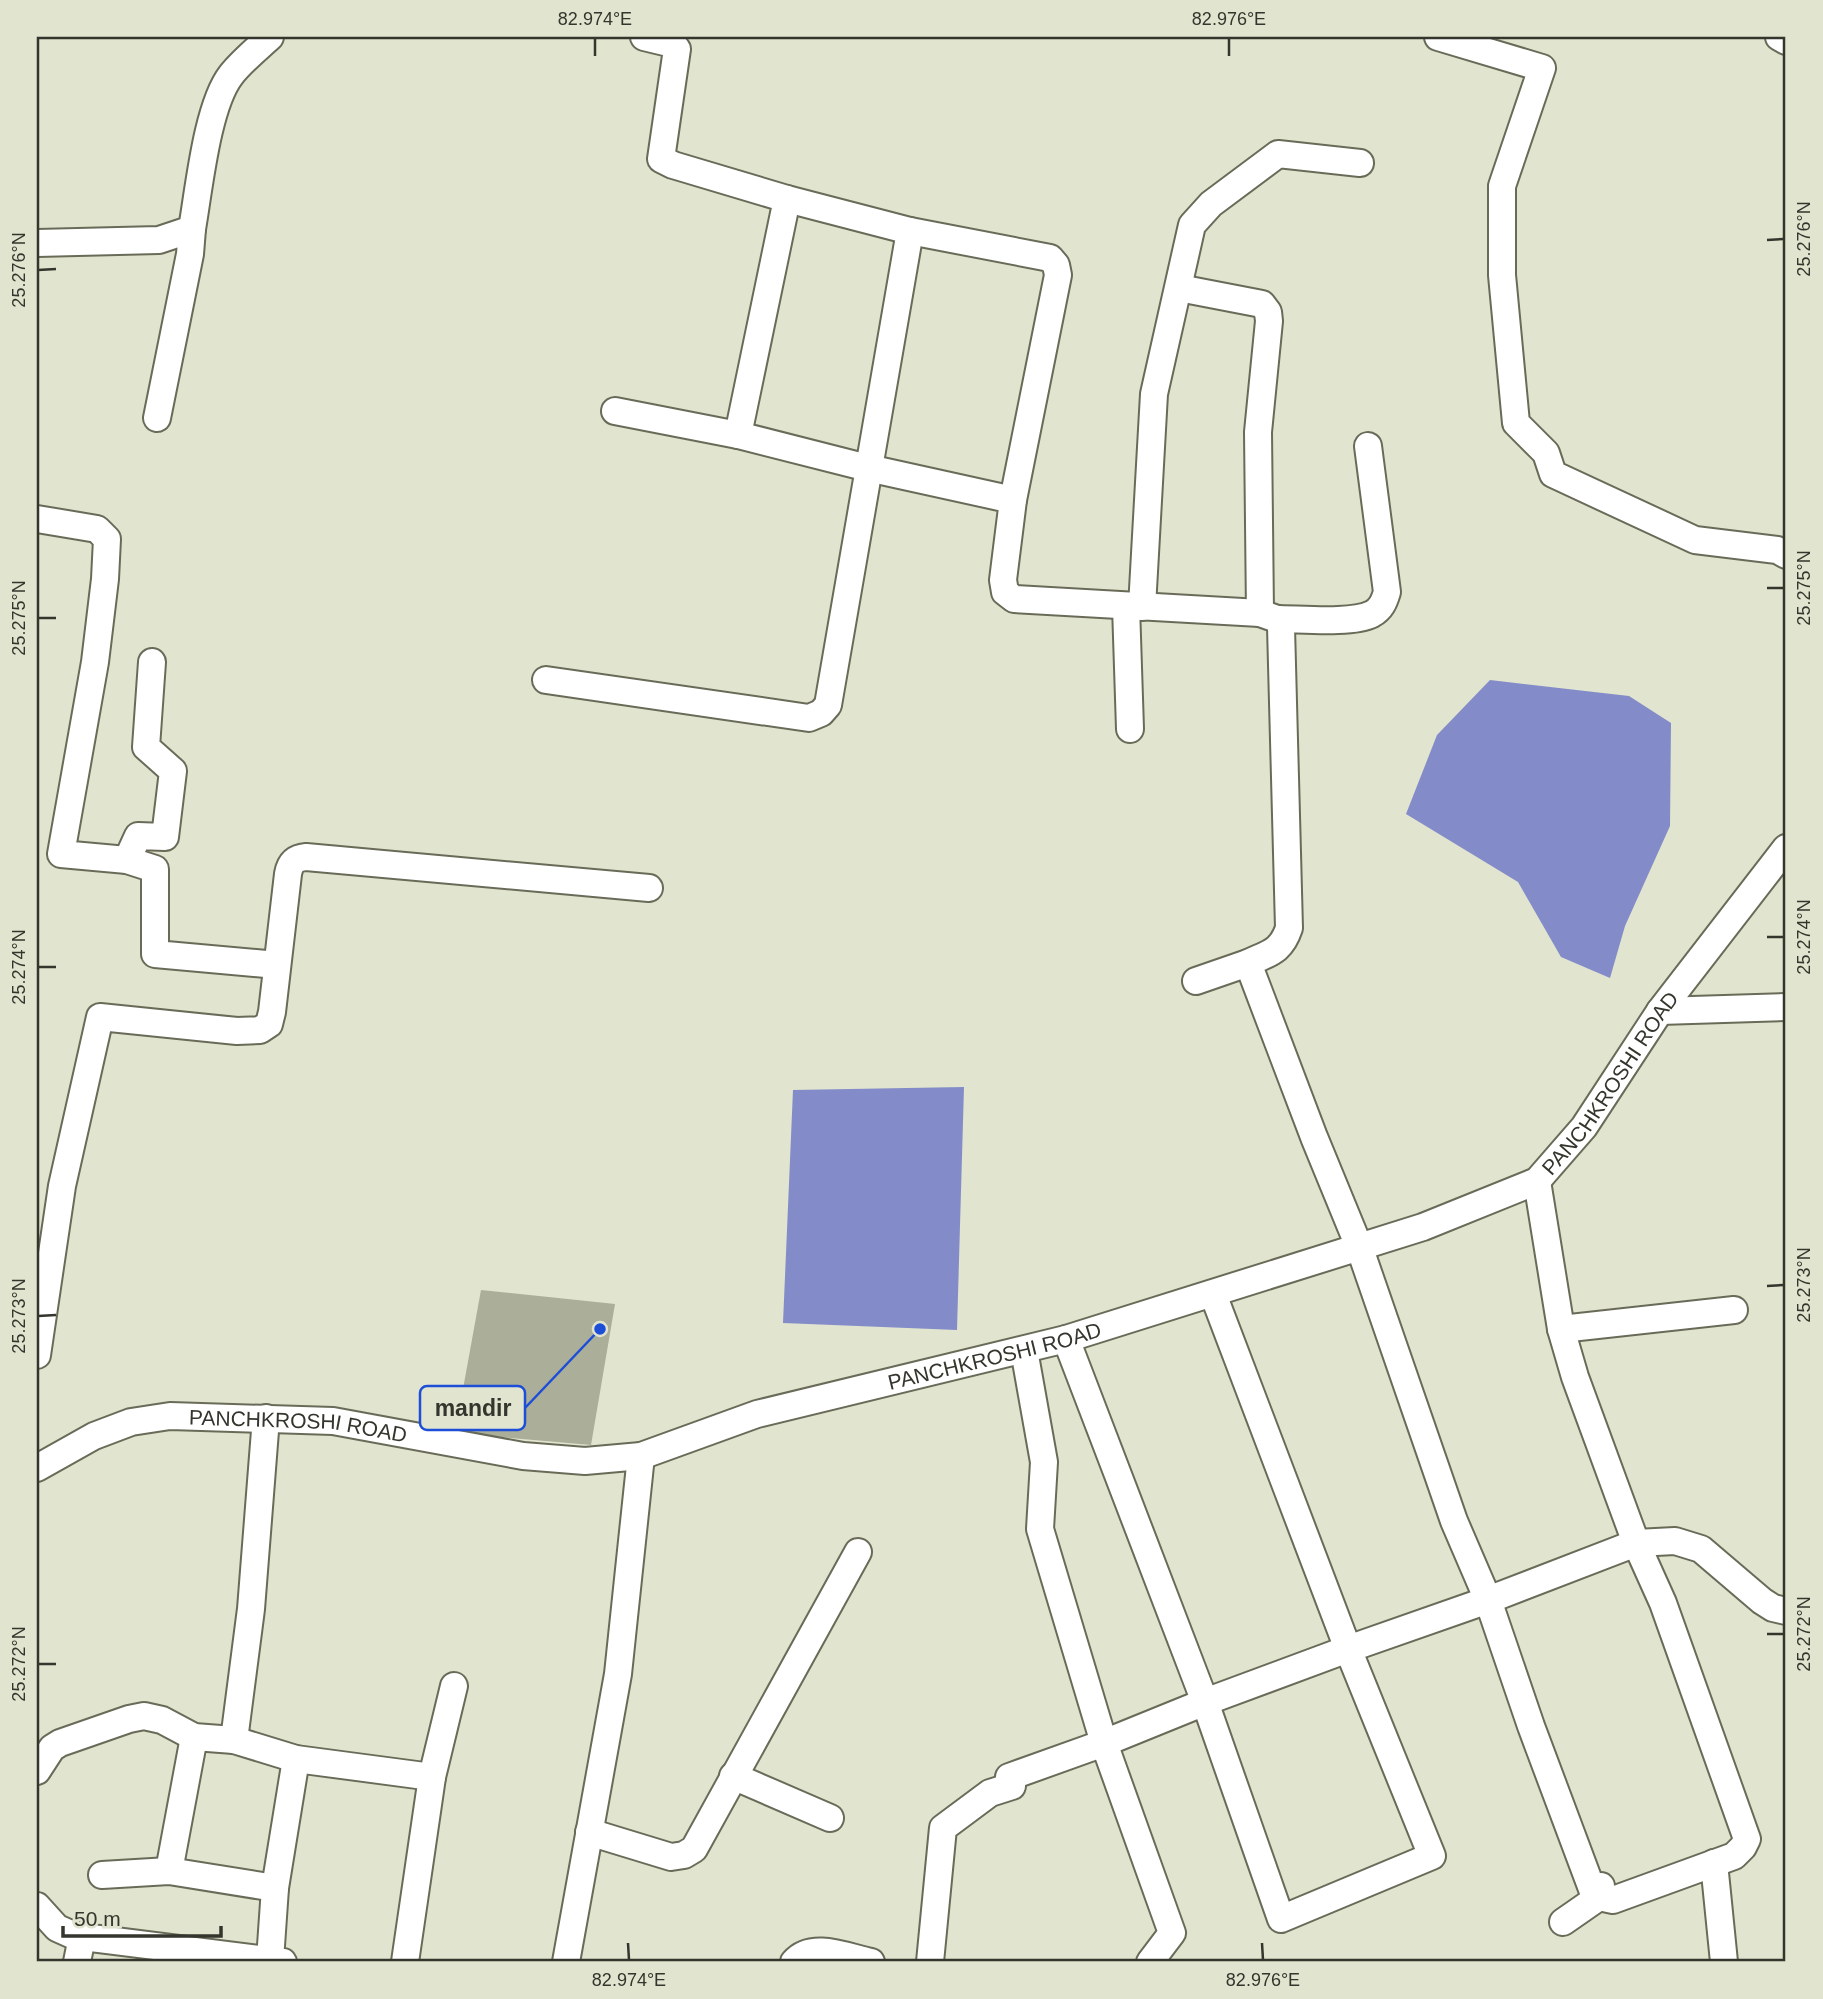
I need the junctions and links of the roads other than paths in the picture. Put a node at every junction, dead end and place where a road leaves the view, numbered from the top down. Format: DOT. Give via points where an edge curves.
graph roads {
  1 [pos="270,37"];
  2 [pos="645,37"];
  3 [pos="1438,37"];
  4 [pos="1779,37"];
  5 [pos="1786,41"];
  6 [pos="1360,163"];
  7 [pos="787,199"];
  8 [pos="192,229"];
  9 [pos="910,231"];
  10 [pos="37,243"];
  11 [pos="1179,288"];
  12 [pos="615,411"];
  13 [pos="156,418"];
  14 [pos="738,435"];
  15 [pos="1368,446"];
  16 [pos="868,468"];
  17 [pos="1013,500"];
  18 [pos="37,519"];
  19 [pos="1786,555"];
  20 [pos="1134,607"];
  21 [pos="1269,616"];
  22 [pos="152,662"];
  23 [pos="546,680"];
  24 [pos="1130,729"];
  25 [pos="1786,848"];
  26 [pos="127,860"];
  27 [pos="649,888"];
  28 [pos="1248,963"];
  29 [pos="277,965"];
  30 [pos="1196,981"];
  31 [pos="1786,1007"];
  32 [pos="1660,1011"];
  33 [pos="1537,1181"];
  34 [pos="1360,1249"];
  35 [pos="1213,1294"];
  36 [pos="1734,1310"];
  37 [pos="1561,1329"];
  38 [pos="1066,1339"];
  39 [pos="1024,1350"];
  40 [pos="37,1355"];
  41 [pos="266,1418"];
  42 [pos="641,1455"];
  43 [pos="37,1468"];
  44 [pos="1636,1543"];
  45 [pos="858,1552"];
  46 [pos="1489,1600"];
  47 [pos="1786,1611"];
  48 [pos="1348,1649"];
  49 [pos="454,1686"];
  50 [pos="1205,1702"];
  51 [pos="194,1737"];
  52 [pos="234,1740"];
  53 [pos="1104,1743"];
  54 [pos="296,1759"];
  55 [pos="37,1771"];
  56 [pos="733,1776"];
  57 [pos="432,1777"];
  58 [pos="830,1818"];
  59 [pos="589,1832"];
  60 [pos="1714,1863"];
  61 [pos="169,1871"];
  62 [pos="102,1875"];
  63 [pos="275,1888"];
  64 [pos="1600,1891"];
  65 [pos="37,1906"];
  66 [pos="1563,1922"];
  67 [pos="79,1950"];
  68 [pos="276,1961"];
  69 [pos="405,1962"];
  70 [pos="566,1962"];
  71 [pos="794,1962"];
  72 [pos="871,1962"];
  73 [pos="930,1962"];
  74 [pos="1150,1962"];
  75 [pos="1724,1962"];
  1 -- 8 [label="street" via="222,90 210,124"];
  2 -- 7 [label="street" via="677,49 661,159"];
  3 -- 19 [label="street" via="1542,68 1503,186 1502,275 1516,424 1546,453 1553,474 1695,540"];
  4 -- 5 [label="street"];
  6 -- 11 [label="street" via="1278,154 1211,204 1192,225"];
  7 -- 9 [label="street"];
  7 -- 14 [label="street"];
  8 -- 10 [label="street" via="159,240"];
  8 -- 13 [label="street"];
  9 -- 16 [label="street"];
  9 -- 17 [label="street" via="1050,258 1056,265 1058,275"];
  11 -- 20 [label="street" via="1154,394"];
  11 -- 21 [label="street" via="1262,304 1268,312 1258,432"];
  12 -- 14 [label="street"];
  14 -- 16 [label="street"];
  15 -- 21 [label="street" via="1387,592 1384,604 1359,619"];
  16 -- 17 [label="street"];
  16 -- 23 [label="street" via="828,705 821,713 809,718"];
  17 -- 20 [label="street" via="1005,592 1014,599"];
  18 -- 26 [label="street" via="97,530 106,536 96,662 61,854"];
  20 -- 21 [label="street"];
  20 -- 24 [label="street"];
  21 -- 28 [label="street" via="1281,627 1289,929 1277,950"];
  22 -- 26 [label="street" via="146,747 173,771 165,837 138,836"];
  25 -- 32 [label="street, PANCHKROSHI ROAD"];
  26 -- 29 [label="street" via="155,869 155,954"];
  27 -- 29 [label="street" via="301,857 292,862 288,874"];
  28 -- 30 [label="street"];
  28 -- 34 [label="street"];
  29 -- 40 [label="street" via="269,1024 260,1030 100,1017 62,1186"];
  31 -- 32 [label="street"];
  32 -- 33 [label="street, PANCHKROSHI ROAD" via="1584,1127"];
  33 -- 34 [label="street, PANCHKROSHI ROAD"];
  33 -- 37 [label="street"];
  34 -- 35 [label="street, PANCHKROSHI ROAD"];
  34 -- 46 [label="street" via="1454,1521"];
  35 -- 38 [label="street, PANCHKROSHI ROAD"];
  35 -- 48 [label="street"];
  36 -- 37 [label="street"];
  37 -- 44 [label="street"];
  38 -- 39 [label="street, PANCHKROSHI ROAD"];
  38 -- 50 [label="street"];
  39 -- 42 [label="street, PANCHKROSHI ROAD" via="757,1414"];
  39 -- 53 [label="street" via="1044,1462 1040,1530"];
  41 -- 42 [label="street, PANCHKROSHI ROAD" via="333,1421 523,1456 585,1461"];
  41 -- 43 [label="street, PANCHKROSHI ROAD" via="170,1416 131,1422 94,1436"];
  41 -- 52 [label="street" via="251,1609"];
  42 -- 59 [label="street" via="618,1674"];
  44 -- 46 [label="street"];
  44 -- 47 [label="street" via="1689,1543 1762,1601"];
  44 -- 60 [label="street" via="1663,1603 1747,1839 1734,1856"];
  45 -- 56 [label="street"];
  46 -- 48 [label="street"];
  46 -- 64 [label="street" via="1592,1889"];
  48 -- 50 [label="street"];
  48 -- 50 [label="street" via="1432,1856 1281,1919"];
  49 -- 57 [label="street"];
  50 -- 53 [label="street"];
  51 -- 52 [label="street"];
  51 -- 55 [label="street" via="162,1720 136,1716 60,1743"];
  51 -- 61 [label="street"];
  52 -- 54 [label="street"];
  53 -- 73 [label="street" via="990,1793 943,1828"];
  53 -- 74 [label="street" via="1172,1933"];
  54 -- 57 [label="street"];
  54 -- 63 [label="street"];
  56 -- 58 [label="street"];
  56 -- 59 [label="street" via="694,1849 684,1855 671,1857"];
  57 -- 69 [label="street"];
  59 -- 70 [label="street"];
  60 -- 64 [label="street" via="1613,1900"];
  60 -- 75 [label="street"];
  61 -- 62 [label="street"];
  61 -- 63 [label="street"];
  63 -- 68 [label="street"];
  64 -- 66 [label="street"];
  65 -- 67 [label="street"];
  67 -- 68 [label="street"];
  71 -- 72 [label="street" via="812,1950"];
}
